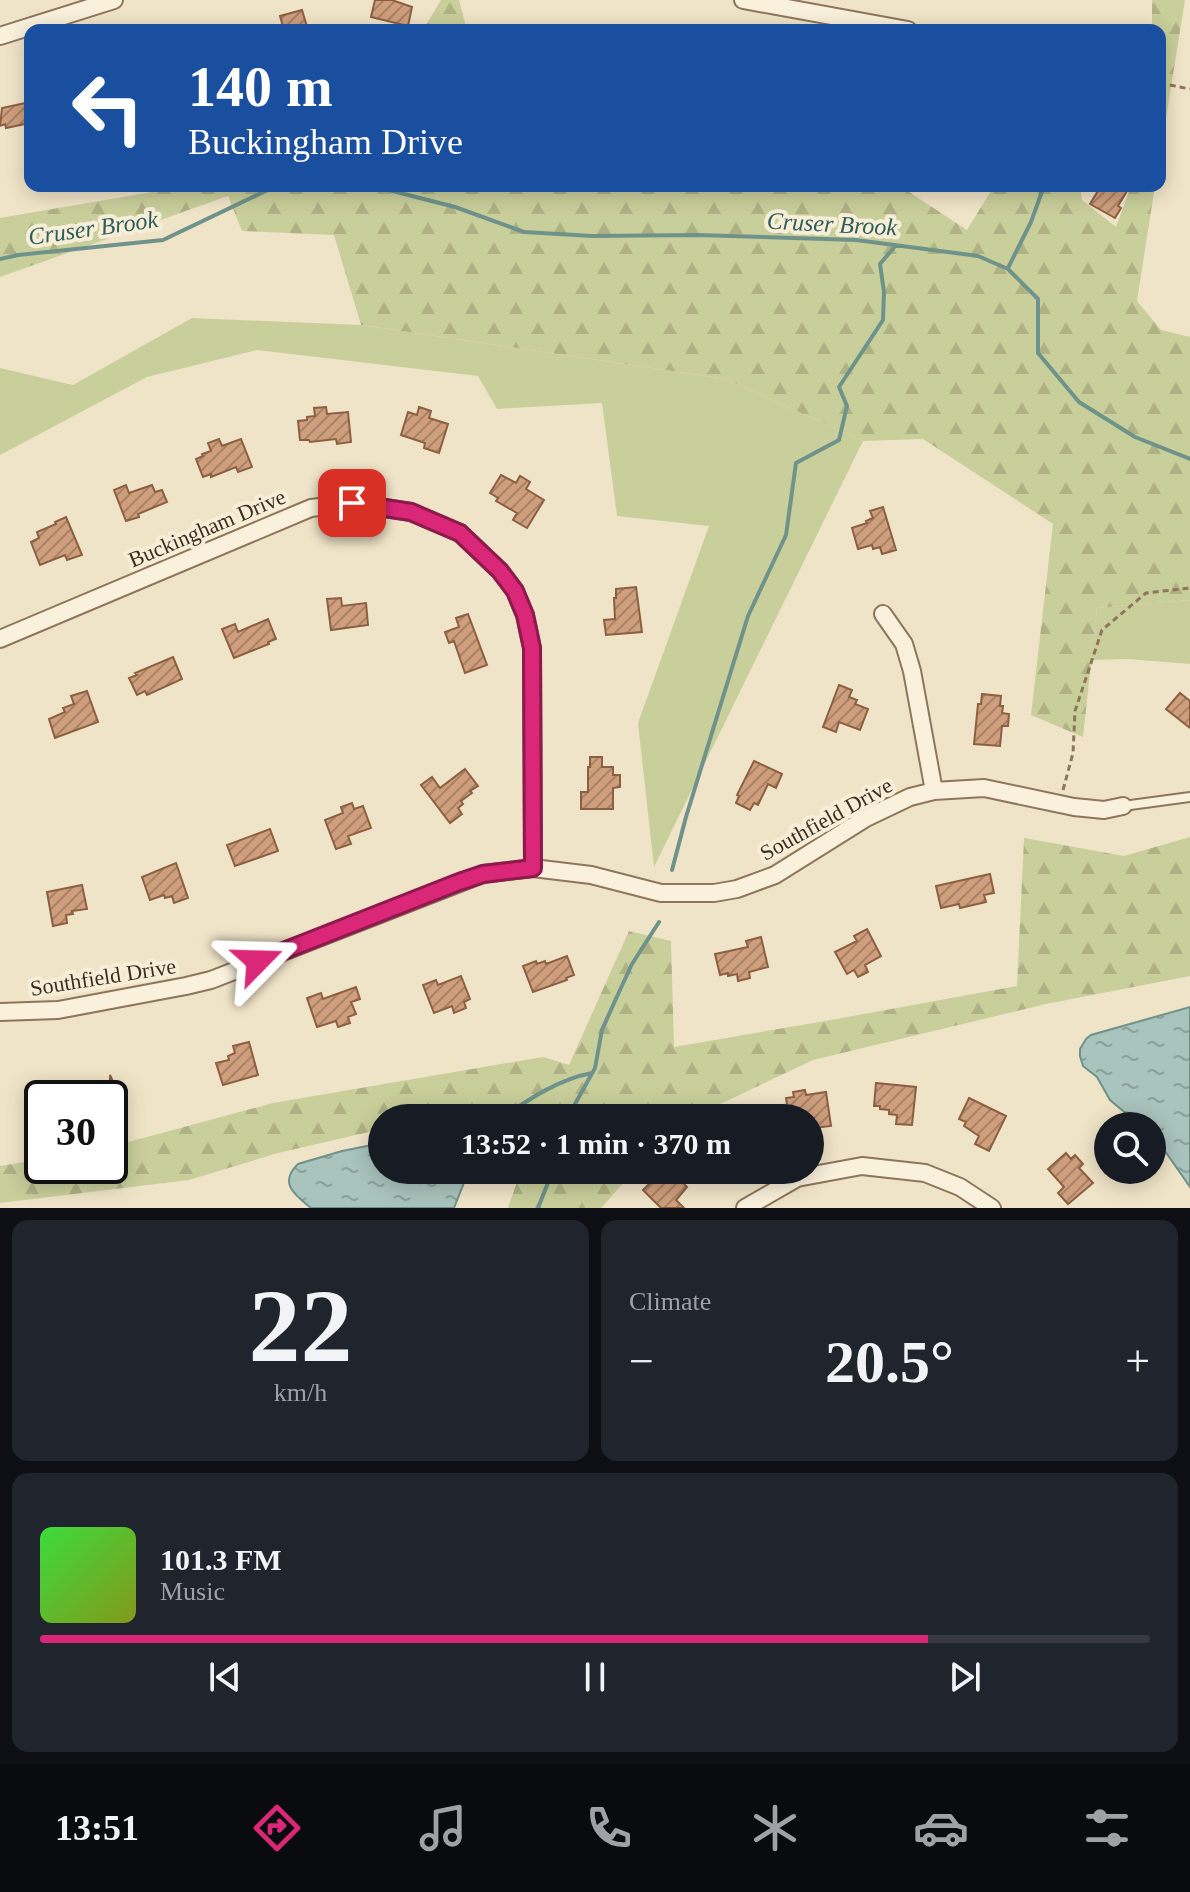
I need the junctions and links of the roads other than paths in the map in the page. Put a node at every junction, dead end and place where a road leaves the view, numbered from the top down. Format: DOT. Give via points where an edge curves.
graph roads {
  1 [pos="114,0"];
  2 [pos="743,0"];
  3 [pos="38,24"];
  4 [pos="875,24"];
  5 [pos="24,28"];
  6 [pos="0,36"];
  7 [pos="883,614"];
  8 [pos="0,639"];
  9 [pos="934,791"];
  10 [pos="1190,797"];
  11 [pos="1123,806"];
  12 [pos="533,868"];
  13 [pos="0,1012"];
  14 [pos="985,1206"];
  15 [pos="745,1208"];
  1 -- 3 [label="street"];
  2 -- 4 [label="street"];
  5 -- 6 [label="street"];
  7 -- 9 [label="street" via="904,644 912,671"];
  8 -- 12 [label="street, Buckingham Drive" via="311,508 352,503 411,512 460,533 500,571 525,615 532,648"];
  9 -- 11 [label="street, Southfield Drive" via="984,788 1074,807"];
  9 -- 12 [label="street, Southfield Drive" via="866,818 775,875 737,889 661,893 591,875"];
  10 -- 11 [label="lane"];
  12 -- 13 [label="street, Southfield Drive" via="459,882 211,980 58,1010"];
  14 -- 15 [label="street" via="960,1187 925,1173 862,1166 797,1178"];
}
